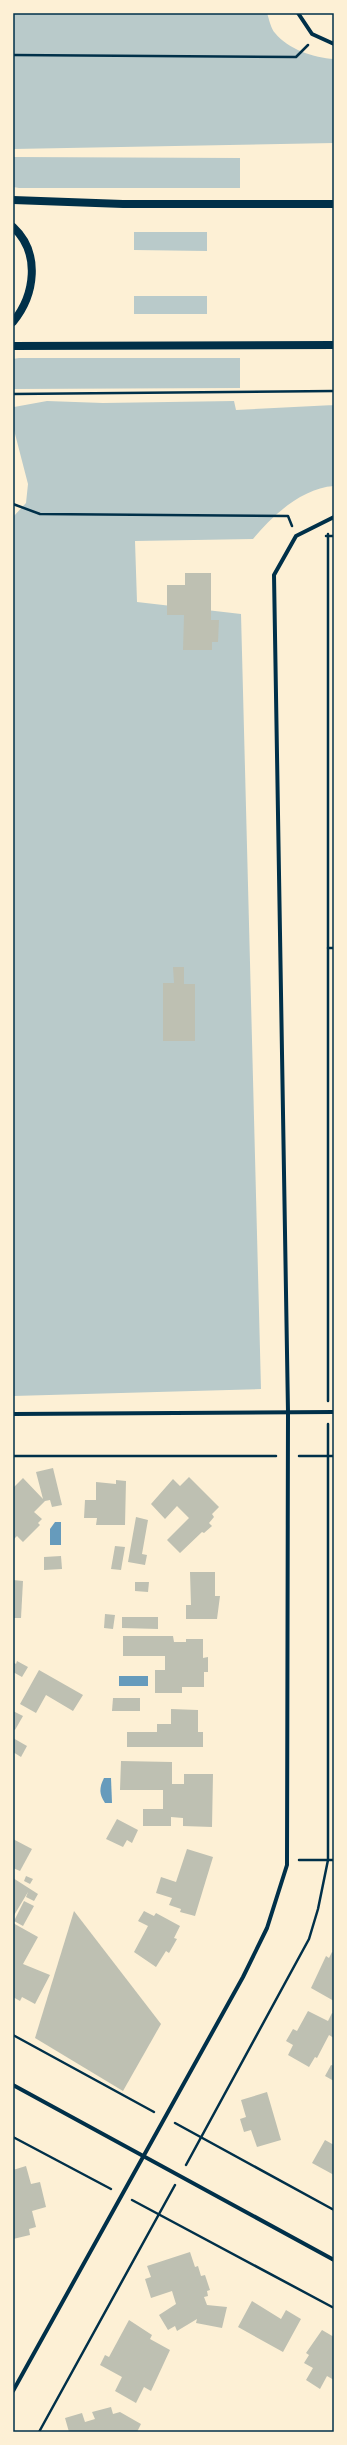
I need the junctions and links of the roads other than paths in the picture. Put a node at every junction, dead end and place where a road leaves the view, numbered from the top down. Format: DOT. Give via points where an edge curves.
graph roads {
  1 [pos="298,13"];
  2 [pos="334,44"];
  3 [pos="13,200"];
  4 [pos="334,204"];
  5 [pos="13,227"];
  6 [pos="13,322"];
  7 [pos="334,345"];
  8 [pos="13,346"];
  9 [pos="334,517"];
  10 [pos="288,1412"];
  11 [pos="334,1412"];
  12 [pos="13,1414"];
  13 [pos="13,2085"];
  14 [pos="145,2156"];
  15 [pos="334,2260"];
  16 [pos="13,2391"];
  1 -- 2 [label="street" via="315,35"];
  3 -- 4 [label="main road" via="123,204"];
  5 -- 6 [label="main road" via="25,244 31,259 32,276 30,293 24,308"];
  7 -- 8 [label="main road"];
  9 -- 10 [label="street" via="296,536 274,575"];
  10 -- 11 [label="street"];
  10 -- 12 [label="street"];
  10 -- 14 [label="street" via="287,1860 267,1928"];
  13 -- 14 [label="street"];
  14 -- 15 [label="street"];
  14 -- 16 [label="street"];
}
